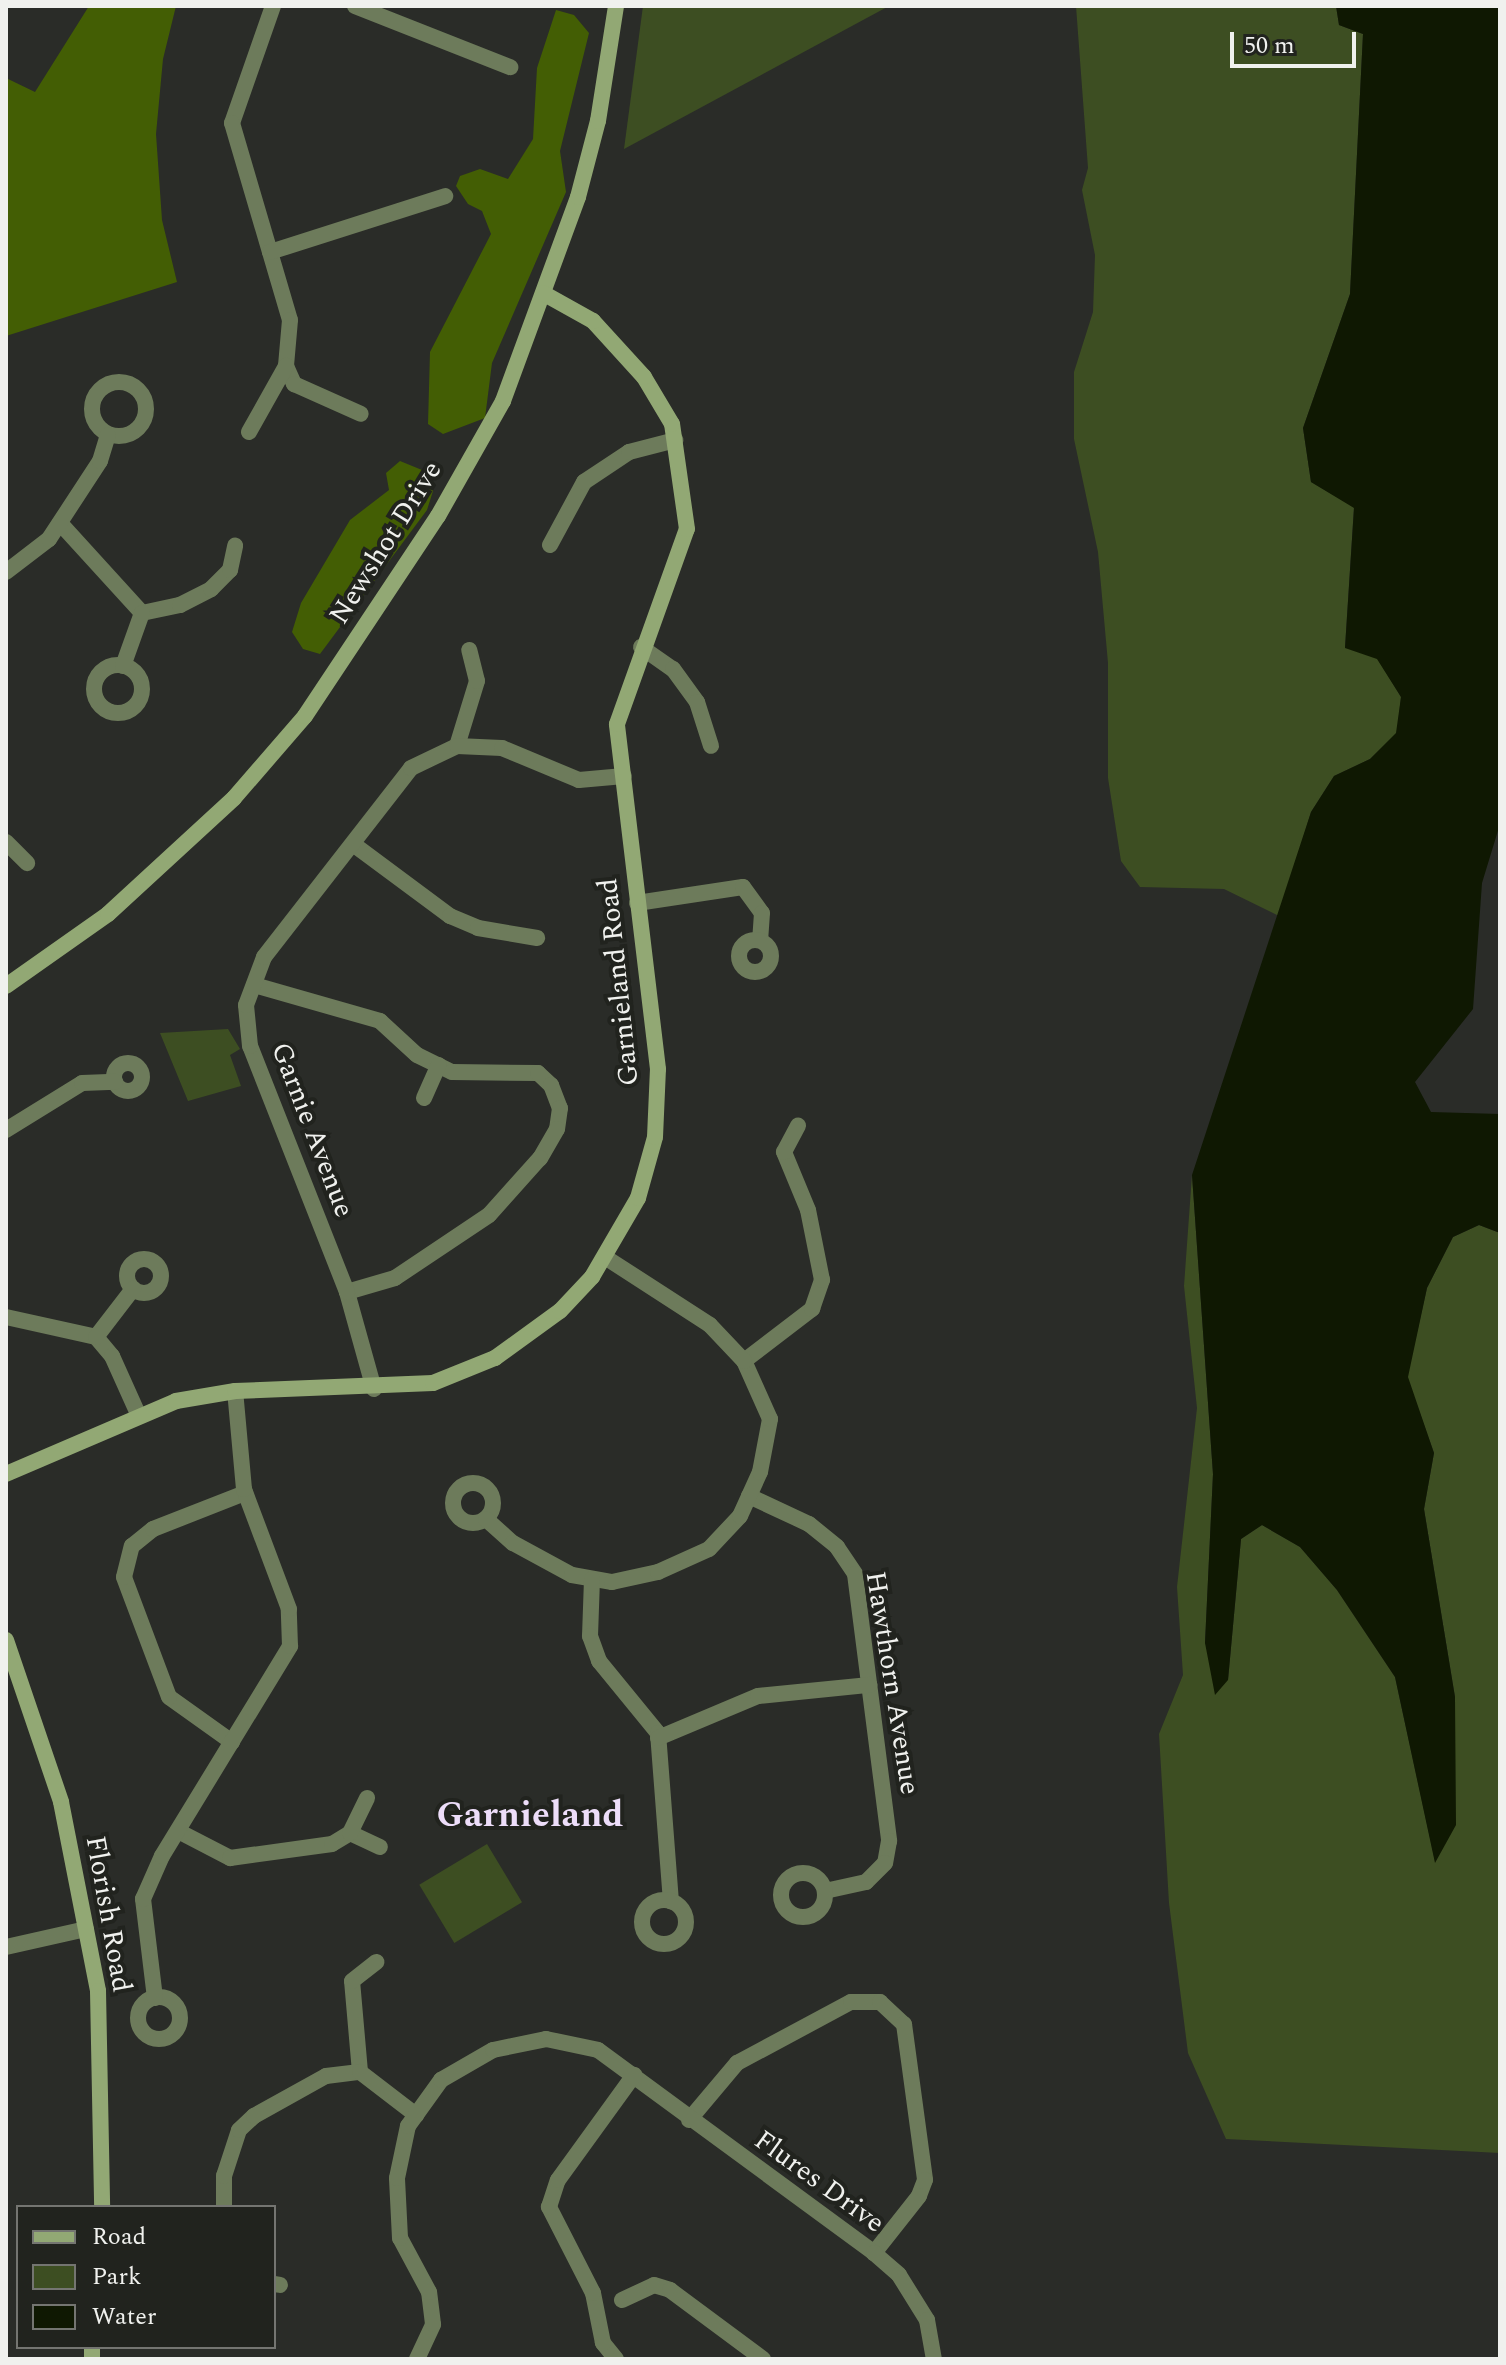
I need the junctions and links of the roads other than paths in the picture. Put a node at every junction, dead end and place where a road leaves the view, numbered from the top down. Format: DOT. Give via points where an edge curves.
graph roads {
  1 [pos="273,6"];
  2 [pos="355,6"];
  3 [pos="616,6"];
  4 [pos="510,67"];
  5 [pos="445,196"];
  6 [pos="270,252"];
  7 [pos="543,293"];
  8 [pos="286,366"];
  9 [pos="361,414"];
  10 [pos="249,432"];
  11 [pos="108,435"];
  12 [pos="675,440"];
  13 [pos="60,523"];
  14 [pos="550,545"];
  15 [pos="235,546"];
  16 [pos="6,572"];
  17 [pos="142,613"];
  18 [pos="641,647"];
  19 [pos="469,650"];
  20 [pos="123,666"];
  21 [pos="457,746"];
  22 [pos="711,746"];
  23 [pos="624,776"];
  24 [pos="6,842"];
  25 [pos="353,844"];
  26 [pos="27,863"];
  27 [pos="637,903"];
  28 [pos="537,938"];
  29 [pos="760,940"];
  30 [pos="254,985"];
  31 [pos="6,986"];
  32 [pos="439,1065"];
  33 [pos="115,1082"];
  34 [pos="424,1098"];
  35 [pos="798,1126"];
  36 [pos="6,1130"];
  37 [pos="605,1257"];
  38 [pos="133,1289"];
  39 [pos="347,1292"];
  40 [pos="6,1317"];
  41 [pos="96,1337"];
  42 [pos="744,1361"];
  43 [pos="374,1389"];
  44 [pos="235,1391"];
  45 [pos="139,1416"];
  46 [pos="6,1474"];
  47 [pos="245,1493"];
  48 [pos="749,1496"];
  49 [pos="486,1519"];
  50 [pos="592,1579"];
  51 [pos="6,1640"];
  52 [pos="869,1685"];
  53 [pos="658,1738"];
  54 [pos="232,1742"];
  55 [pos="367,1798"];
  56 [pos="178,1831"];
  57 [pos="350,1833"];
  58 [pos="380,1847"];
  59 [pos="825,1891"];
  60 [pos="671,1902"];
  61 [pos="86,1929"];
  62 [pos="6,1947"];
  63 [pos="376,1962"];
  64 [pos="155,1998"];
  65 [pos="360,2072"];
  66 [pos="634,2075"];
  67 [pos="416,2115"];
  68 [pos="689,2120"];
  69 [pos="102,2205"];
  70 [pos="224,2205"];
  71 [pos="874,2253"];
  72 [pos="622,2300"];
  73 [pos="417,2359"];
  74 [pos="616,2359"];
  75 [pos="763,2359"];
  76 [pos="934,2359"];
  1 -- 6 [label="street" via="232,123"];
  2 -- 4 [label="street"];
  3 -- 7 [label="street, Newshot Drive" via="598,121 578,197"];
  5 -- 6 [label="street"];
  6 -- 8 [label="street" via="290,320"];
  7 -- 12 [label="street, Garnieland Road" via="593,321 644,377 672,424"];
  7 -- 31 [label="street, Newshot Drive" via="503,401 394,588 305,716 234,798 155,872 108,914"];
  8 -- 9 [label="street" via="294,384"];
  8 -- 10 [label="street"];
  11 -- 13 [label="street" via="100,461"];
  12 -- 14 [label="street" via="629,452 584,482"];
  12 -- 18 [label="street, Garnieland Road" via="687,529"];
  13 -- 16 [label="street" via="49,539"];
  13 -- 17 [label="street"];
  15 -- 17 [label="street" via="230,570 211,589 180,605"];
  17 -- 20 [label="street"];
  18 -- 22 [label="street" via="673,669 697,702"];
  18 -- 23 [label="street, Garnieland Road" via="617,724"];
  19 -- 21 [label="street" via="477,681"];
  21 -- 23 [label="street, Garnie Avenue" via="502,748 579,780"];
  21 -- 25 [label="street, Garnie Avenue" via="411,768"];
  23 -- 27 [label="street, Garnieland Road"];
  24 -- 26 [label="street"];
  25 -- 28 [label="street" via="450,916 478,928"];
  25 -- 30 [label="street, Garnie Avenue" via="264,957"];
  27 -- 29 [label="street" via="743,887 762,913"];
  27 -- 37 [label="street, Garnieland Road" via="658,1069 655,1137 638,1198"];
  30 -- 32 [label="street, Garnie Avenue" via="380,1021 417,1055"];
  30 -- 39 [label="street, Garnie Avenue" via="246,1005 250,1046"];
  32 -- 34 [label="street"];
  32 -- 39 [label="street, Garnie Avenue" via="452,1072 538,1073 551,1085 560,1108 557,1129 540,1158 489,1215 395,1278"];
  33 -- 36 [label="street" via="82,1083"];
  35 -- 42 [label="street" via="784,1152 808,1210 822,1280 812,1309"];
  37 -- 42 [label="street" via="710,1325"];
  37 -- 43 [label="street, Garnieland Road" via="560,1311 495,1358 433,1383"];
  38 -- 41 [label="street"];
  39 -- 43 [label="street, Garnie Avenue"];
  40 -- 41 [label="street"];
  41 -- 45 [label="street" via="112,1356"];
  42 -- 48 [label="street" via="770,1419 760,1472"];
  43 -- 44 [label="street, Garnieland Road"];
  44 -- 45 [label="street, Garnieland Road" via="176,1401"];
  44 -- 47 [label="street"];
  45 -- 46 [label="street, Garnieland Road"];
  47 -- 54 [label="street" via="289,1609 290,1646"];
  47 -- 54 [label="street" via="153,1529 132,1546 124,1577 169,1697"];
  48 -- 50 [label="street" via="740,1516 709,1549 658,1572 612,1582"];
  48 -- 52 [label="street, Hawthorn Avenue" via="809,1524 837,1547 855,1574"];
  49 -- 50 [label="street" via="513,1543 572,1575"];
  50 -- 53 [label="street" via="590,1636 599,1661"];
  51 -- 61 [label="street, Florish Road" via="61,1802"];
  52 -- 53 [label="street" via="758,1696"];
  52 -- 59 [label="street, Hawthorn Avenue" via="889,1841 885,1863 866,1882"];
  53 -- 60 [label="street"];
  54 -- 56 [label="street"];
  55 -- 57 [label="street"];
  56 -- 57 [label="street" via="230,1858 251,1859 332,1844"];
  56 -- 64 [label="street" via="143,1899"];
  57 -- 58 [label="street"];
  61 -- 62 [label="street"];
  61 -- 69 [label="street, Florish Road" via="98,1991"];
  63 -- 65 [label="street" via="352,1981"];
  65 -- 67 [label="street"];
  65 -- 70 [label="street" via="326,2076 239,2130 224,2176"];
  66 -- 67 [label="street, Flures Drive" via="598,2050 546,2039 493,2050 441,2080"];
  66 -- 68 [label="street, Flures Drive"];
  66 -- 74 [label="street" via="558,2180 549,2207 593,2293 603,2343"];
  67 -- 73 [label="street, Flures Drive" via="408,2126 397,2178 400,2238 429,2292 433,2324"];
  68 -- 71 [label="street, Flures Drive"];
  68 -- 71 [label="street" via="737,2063 851,2002 880,2002 904,2024 925,2180 919,2196"];
  71 -- 76 [label="street, Flures Drive" via="899,2275 927,2320"];
  72 -- 75 [label="street" via="654,2285 670,2290"];
}
